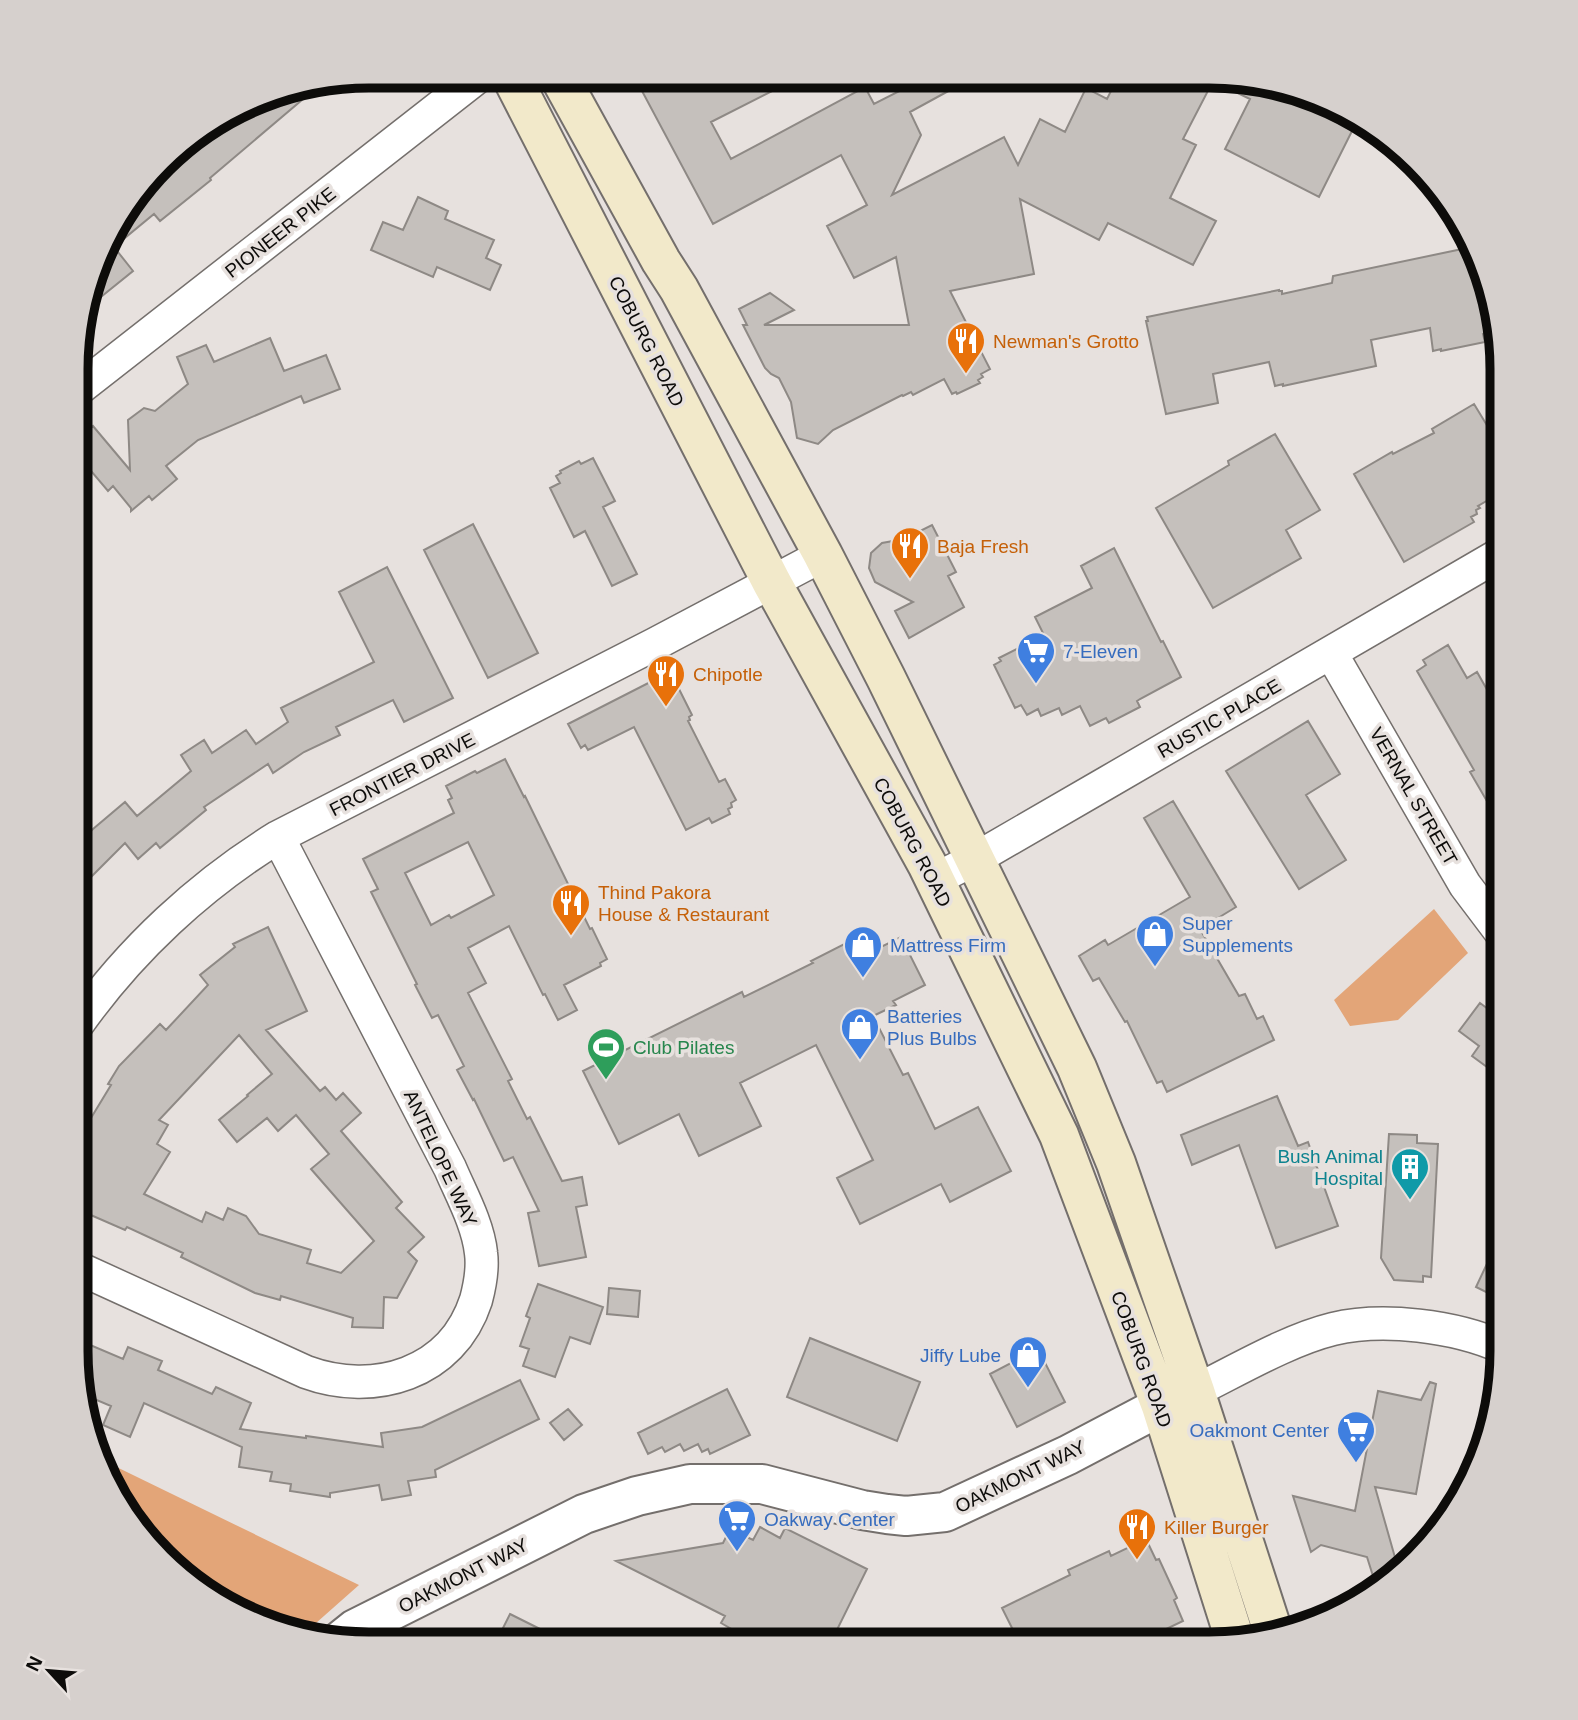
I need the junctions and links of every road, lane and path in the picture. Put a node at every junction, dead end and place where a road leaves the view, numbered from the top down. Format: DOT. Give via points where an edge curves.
graph roads {
  1 [pos="464,88"];
  2 [pos="516,88"];
  3 [pos="566,88"];
  4 [pos="88,382"];
  5 [pos="823,555"];
  6 [pos="1490,560"];
  7 [pos="772,583"];
  8 [pos="1331,653"];
  9 [pos="278,837"];
  10 [pos="975,859"];
  11 [pos="934,880"];
  12 [pos="1490,918"];
  13 [pos="88,1012"];
  14 [pos="88,1272"];
  15 [pos="1490,1342"];
  16 [pos="1178,1399"];
  17 [pos="1270,1626"];
  18 [pos="1233,1631"];
  19 [pos="351,1632"];
  1 -- 4 [label="street, PIONEER PIKE"];
  2 -- 7 [label="main road, COBURG ROAD"];
  3 -- 5 [label="main road, COBURG ROAD"];
  5 -- 7 [label="street, FRONTIER DRIVE"];
  5 -- 10 [label="main road, COBURG ROAD"];
  6 -- 8 [label="street, RUSTIC PLACE"];
  7 -- 9 [label="street, FRONTIER DRIVE"];
  7 -- 11 [label="main road, COBURG ROAD"];
  8 -- 10 [label="street, RUSTIC PLACE"];
  8 -- 12 [label="street, VERNAL STREET" via="1465,885"];
  9 -- 13 [label="street, FRONTIER DRIVE" via="224,874 160,929"];
  9 -- 14 [label="street, ANTELOPE WAY" via="466,1204 481,1252 473,1310 453,1342 423,1367 372,1382 339,1382 306,1372"];
  10 -- 11 [label="street, RUSTIC PLACE"];
  10 -- 16 [label="main road, COBURG ROAD" via="1077,1068 1116,1163"];
  11 -- 16 [label="main road, COBURG ROAD" via="1059,1135"];
  15 -- 16 [label="street, OAKMONT WAY" via="1435,1328 1377,1324 1334,1329 1282,1348"];
  16 -- 17 [label="main road, COBURG ROAD"];
  16 -- 18 [label="main road, COBURG ROAD"];
  16 -- 19 [label="street, OAKMONT WAY" via="945,1513 887,1514 762,1484 690,1484 637,1496 584,1514"];
}
